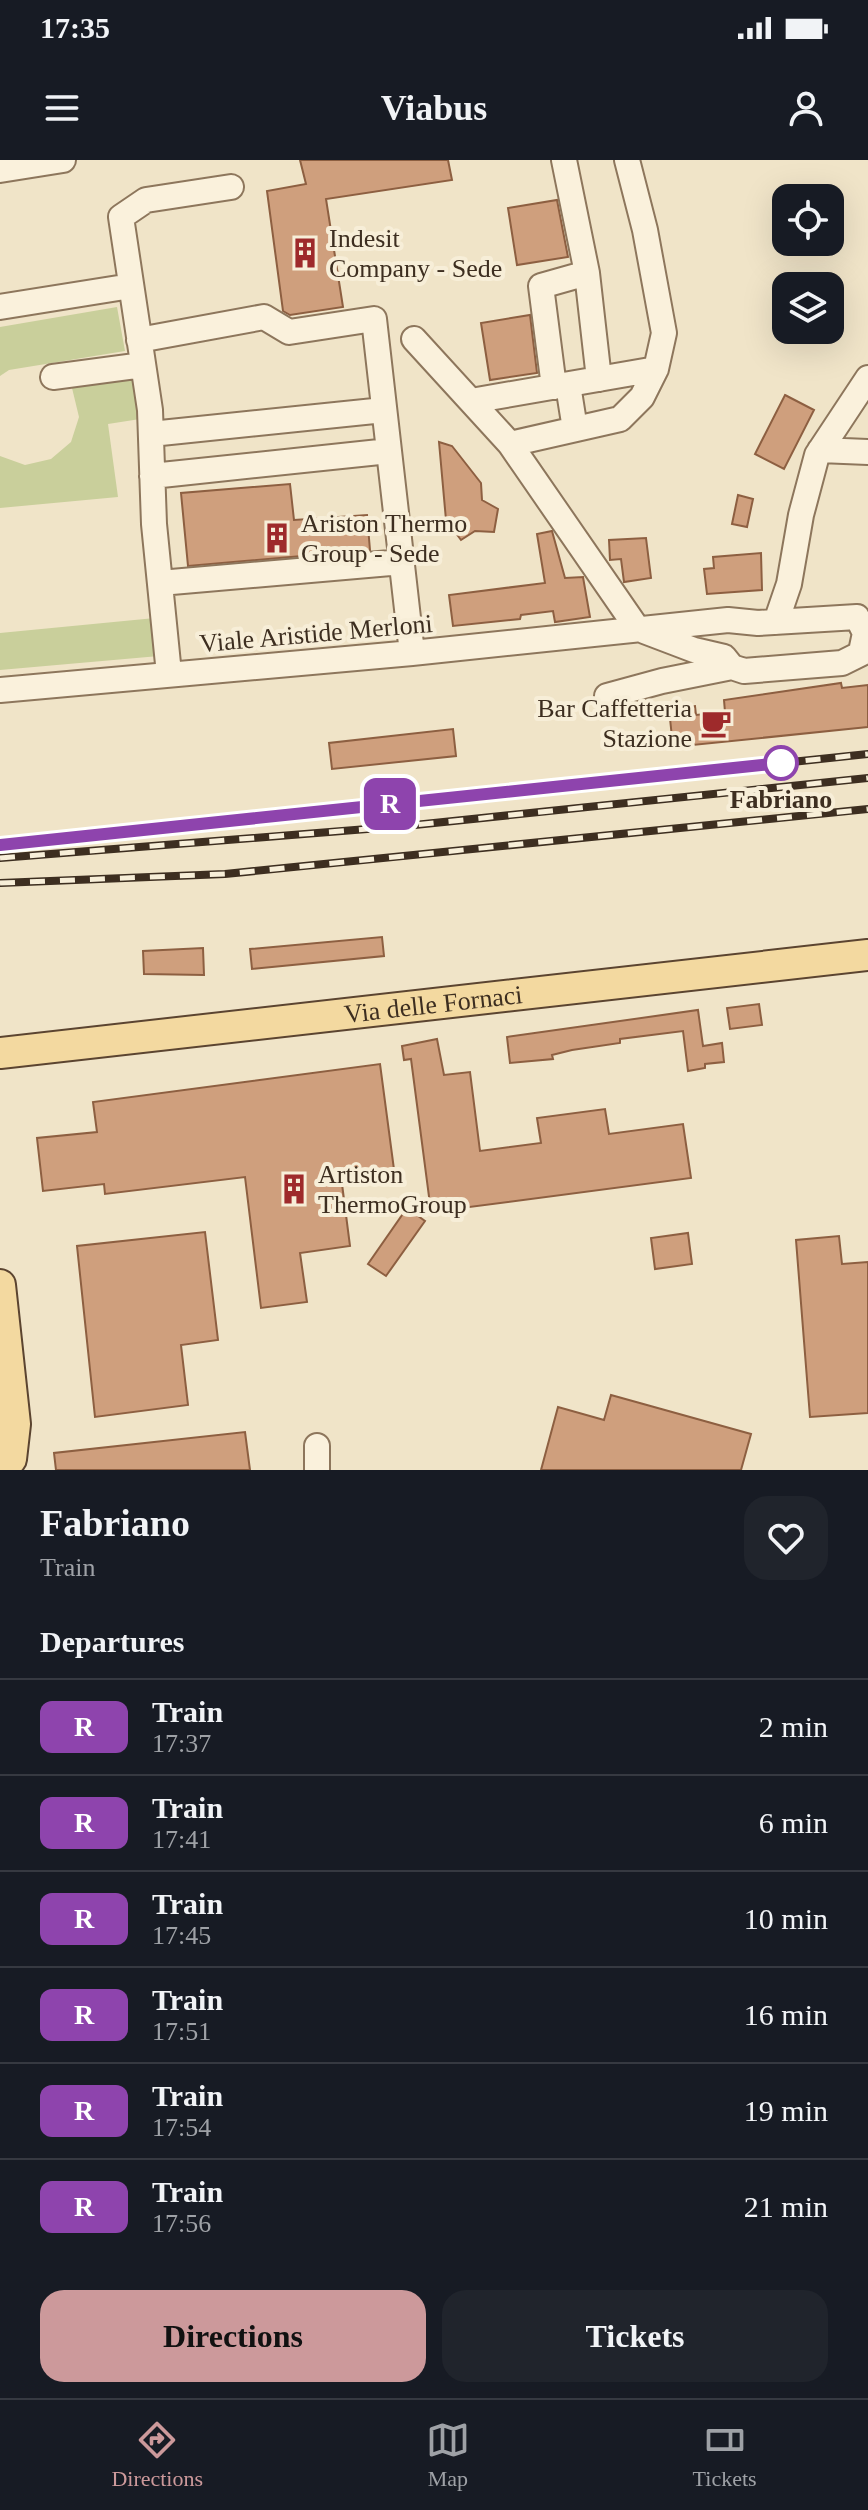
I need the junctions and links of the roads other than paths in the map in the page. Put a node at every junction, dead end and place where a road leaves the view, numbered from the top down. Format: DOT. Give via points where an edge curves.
graph roads {
  1 [pos="3,160"];
  2 [pos="63,160"];
  3 [pos="564,160"];
  4 [pos="627,160"];
  5 [pos="0,168"];
  6 [pos="231,187"];
  7 [pos="587,273"];
  8 [pos="131,286"];
  9 [pos="0,307"];
  10 [pos="414,339"];
  11 [pos="139,340"];
  12 [pos="143,365"];
  13 [pos="656,369"];
  14 [pos="53,377"];
  15 [pos="868,378"];
  16 [pos="599,379"];
  17 [pos="561,386"];
  18 [pos="471,401"];
  19 [pos="384,410"];
  20 [pos="575,429"];
  21 [pos="151,434"];
  22 [pos="510,444"];
  23 [pos="820,450"];
  24 [pos="389,451"];
  25 [pos="868,452"];
  26 [pos="152,476"];
  27 [pos="402,562"];
  28 [pos="160,583"];
  29 [pos="789,584"];
  30 [pos="863,617"];
  31 [pos="802,620"];
  32 [pos="742,622"];
  33 [pos="776,622"];
  34 [pos="637,628"];
  35 [pos="864,651"];
  36 [pos="412,653"];
  37 [pos="728,662"];
  38 [pos="169,674"];
  39 [pos="0,690"];
  40 [pos="607,696"];
  41 [pos="868,955"];
  42 [pos="41,1048"];
  43 [pos="0,1053"];
  44 [pos="0,1075"];
  45 [pos="0,1285"];
  46 [pos="2,1470"];
  1 -- 5 [label="street"];
  2 -- 5 [label="street"];
  3 -- 7 [label="street"];
  4 -- 13 [label="street" via="664,333"];
  6 -- 8 [label="street" via="146,200 121,217"];
  7 -- 16 [label="street"];
  7 -- 17 [label="street" via="541,286"];
  8 -- 9 [label="street"];
  8 -- 11 [label="street"];
  10 -- 18 [label="street"];
  11 -- 12 [label="street"];
  11 -- 19 [label="street" via="264,317 289,332 374,319"];
  12 -- 14 [label="street"];
  12 -- 21 [label="street"];
  13 -- 16 [label="street"];
  13 -- 20 [label="street" via="642,397 620,419"];
  15 -- 23 [label="street"];
  16 -- 17 [label="street"];
  17 -- 18 [label="street"];
  17 -- 20 [label="street"];
  18 -- 22 [label="street"];
  19 -- 21 [label="street"];
  19 -- 24 [label="street"];
  20 -- 22 [label="street"];
  21 -- 26 [label="street"];
  22 -- 34 [label="street"];
  23 -- 25 [label="street"];
  23 -- 29 [label="street"];
  24 -- 26 [label="street"];
  24 -- 27 [label="street"];
  26 -- 28 [label="street"];
  27 -- 28 [label="street"];
  27 -- 36 [label="street"];
  28 -- 38 [label="street"];
  29 -- 31 [label="street"];
  29 -- 33 [label="street"];
  30 -- 31 [label="street, Viale Aristide Merloni"];
  30 -- 35 [label="street"];
  31 -- 33 [label="street, Viale Aristide Merloni"];
  32 -- 33 [label="street, Viale Aristide Merloni"];
  32 -- 34 [label="street, Viale Aristide Merloni"];
  32 -- 37 [label="street" via="726,636 722,650"];
  34 -- 36 [label="street, Viale Aristide Merloni"];
  34 -- 37 [label="street"];
  35 -- 37 [label="street" via="829,665 744,671"];
  36 -- 38 [label="street, Viale Aristide Merloni"];
  37 -- 40 [label="street"];
  38 -- 39 [label="street, Viale Aristide Merloni"];
  41 -- 42 [label="main road, Via delle Fornaci"];
  42 -- 43 [label="main road, Via delle Fornaci"];
  42 -- 44 [label="main road"];
  45 -- 46 [label="main road" via="15,1424 11,1459"];
}
